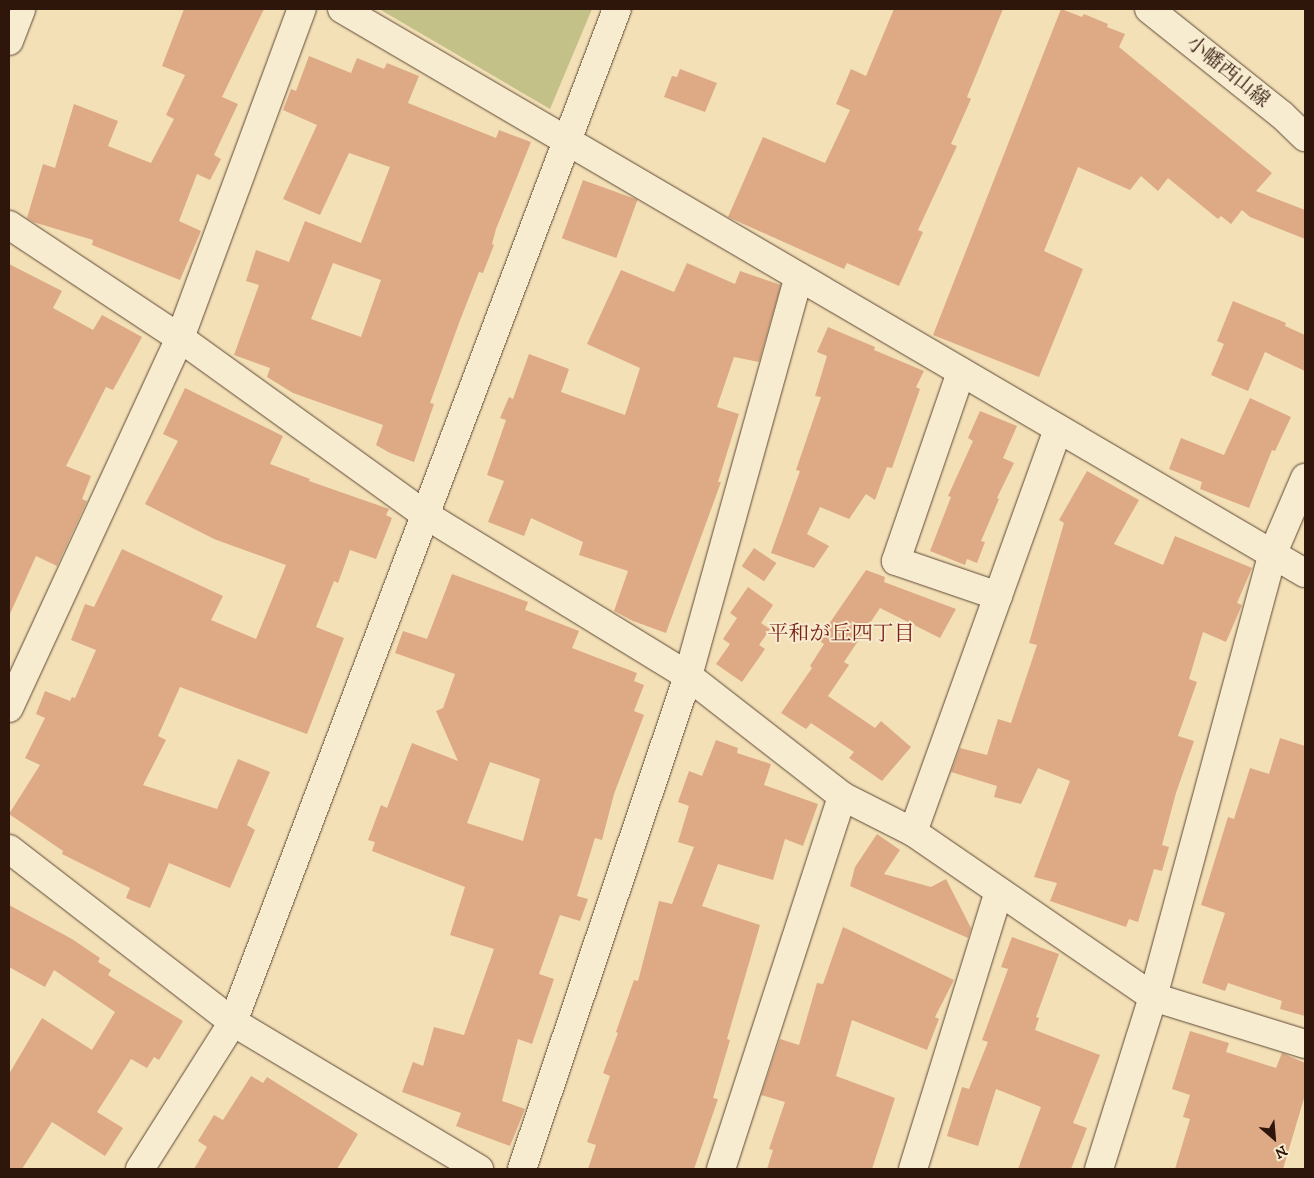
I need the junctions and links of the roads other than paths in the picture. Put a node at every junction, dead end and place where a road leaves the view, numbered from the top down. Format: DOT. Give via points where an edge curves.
graph roads {
  1 [pos="21,9"];
  2 [pos="302,9"];
  3 [pos="342,9"];
  4 [pos="617,9"];
  5 [pos="1149,9"];
  6 [pos="9,42"];
  7 [pos="1305,137"];
  8 [pos="567,140"];
  9 [pos="9,225"];
  10 [pos="799,277"];
  11 [pos="180,338"];
  12 [pos="961,372"];
  13 [pos="1058,429"];
  14 [pos="1305,478"];
  15 [pos="424,514"];
  16 [pos="1272,554"];
  17 [pos="1305,573"];
  18 [pos="998,596"];
  19 [pos="688,676"];
  20 [pos="9,708"];
  21 [pos="842,796"];
  22 [pos="914,832"];
  23 [pos="9,849"];
  24 [pos="999,892"];
  25 [pos="1153,997"];
  26 [pos="233,1022"];
  27 [pos="1305,1044"];
  28 [pos="140,1169"];
  29 [pos="479,1169"];
  30 [pos="522,1169"];
  31 [pos="721,1169"];
  32 [pos="913,1169"];
  33 [pos="1099,1169"];
  1 -- 6 [label="street"];
  2 -- 11 [label="street"];
  3 -- 8 [label="street"];
  4 -- 8 [label="street"];
  5 -- 7 [label="street, 小幡西山線"];
  8 -- 10 [label="street"];
  8 -- 15 [label="street"];
  9 -- 11 [label="street"];
  10 -- 12 [label="street"];
  10 -- 19 [label="street"];
  11 -- 15 [label="street"];
  11 -- 20 [label="street"];
  12 -- 13 [label="street"];
  12 -- 18 [label="street" via="896,561"];
  13 -- 16 [label="street"];
  13 -- 18 [label="street"];
  14 -- 16 [label="street"];
  15 -- 19 [label="street"];
  15 -- 26 [label="street"];
  16 -- 17 [label="street"];
  16 -- 25 [label="street"];
  18 -- 22 [label="street"];
  19 -- 21 [label="street"];
  19 -- 30 [label="street"];
  21 -- 22 [label="street"];
  21 -- 31 [label="street"];
  22 -- 24 [label="street"];
  23 -- 26 [label="street"];
  24 -- 25 [label="street"];
  24 -- 32 [label="street"];
  25 -- 27 [label="street"];
  25 -- 33 [label="street"];
  26 -- 28 [label="street"];
  26 -- 29 [label="street"];
}
